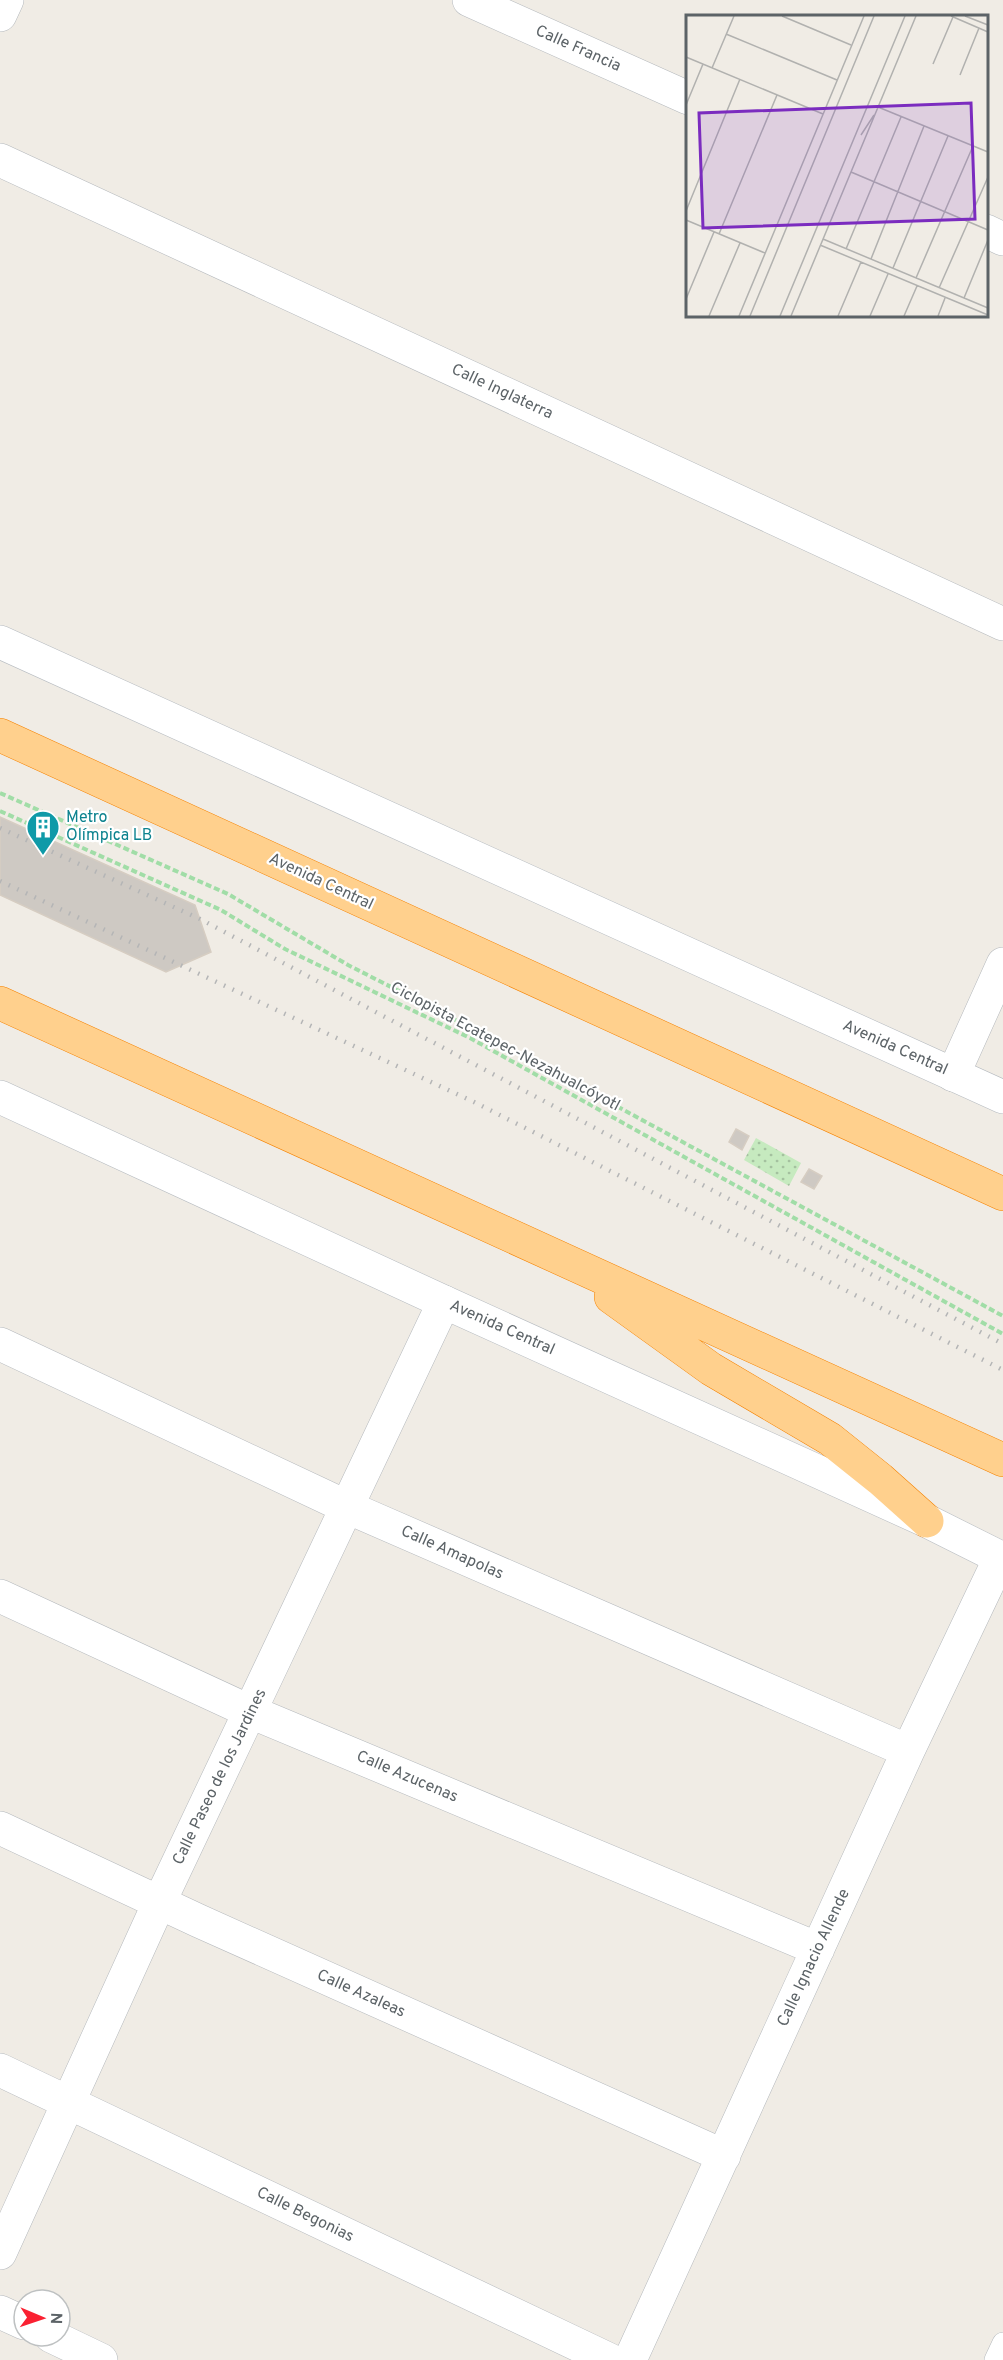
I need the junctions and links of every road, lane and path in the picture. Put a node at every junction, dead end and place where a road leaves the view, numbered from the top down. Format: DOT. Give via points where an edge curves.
graph roads {
  1 [pos="7,0"];
  2 [pos="469,0"];
  3 [pos="0,15"];
  4 [pos="686,97"];
  5 [pos="0,160"];
  6 [pos="988,232"];
  7 [pos="1003,239"];
  8 [pos="1003,624"];
  9 [pos="0,642"];
  10 [pos="0,735"];
  11 [pos="0,793"];
  12 [pos="0,811"];
  13 [pos="1003,964"];
  14 [pos="0,1003"];
  15 [pos="953,1075"];
  16 [pos="0,1097"];
  17 [pos="1003,1097"];
  18 [pos="1003,1194"];
  19 [pos="548,1252"];
  20 [pos="444,1302"];
  21 [pos="1003,1316"];
  22 [pos="1003,1334"];
  23 [pos="0,1344"];
  24 [pos="1003,1460"];
  25 [pos="346,1507"];
  26 [pos="927,1521"];
  27 [pos="1001,1559"];
  28 [pos="0,1596"];
  29 [pos="251,1712"];
  30 [pos="908,1751"];
  31 [pos="0,1828"];
  32 [pos="159,1903"];
  33 [pos="818,1949"];
  34 [pos="0,2070"];
  35 [pos="67,2102"];
  36 [pos="724,2156"];
  37 [pos="0,2253"];
  38 [pos="1003,2343"];
  39 [pos="72,2346"];
  40 [pos="101,2360"];
  41 [pos="610,2360"];
  42 [pos="630,2360"];
  43 [pos="995,2360"];
  1 -- 3 [label="street"];
  2 -- 4 [label="street, Calle Francia"];
  5 -- 8 [label="street, Calle Inglaterra"];
  6 -- 7 [label="street"];
  9 -- 15 [label="street, Avenida Central"];
  10 -- 18 [label="highway, Avenida Central"];
  11 -- 21 [label="path, Ciclopista Ecatepec-Nezahualcóyotl" via="228,894 348,965 493,1039"];
  12 -- 22 [label="path" via="221,910 285,949 470,1038"];
  13 -- 15 [label="street"];
  14 -- 19 [label="highway"];
  15 -- 17 [label="street, Avenida Central"];
  16 -- 20 [label="street, Avenida Central"];
  19 -- 24 [label="highway"];
  19 -- 26 [label="highway" via="711,1369 830,1439"];
  20 -- 25 [label="street, Calle Paseo de los Jardines"];
  20 -- 26 [label="street, Avenida Central"];
  23 -- 25 [label="street, Calle Amapolas"];
  25 -- 29 [label="street, Calle Paseo de los Jardines"];
  25 -- 30 [label="street, Calle Amapolas"];
  26 -- 27 [label="street, Avenida Central"];
  27 -- 30 [label="street, Calle Ignacio Allende"];
  28 -- 29 [label="street, Calle Azucenas"];
  29 -- 32 [label="street, Calle Paseo de los Jardines"];
  29 -- 33 [label="street, Calle Azucenas"];
  30 -- 33 [label="street, Calle Ignacio Allende"];
  31 -- 32 [label="street, Calle Azaleas"];
  32 -- 35 [label="street, Calle Paseo de los Jardines"];
  32 -- 36 [label="street, Calle Azaleas"];
  33 -- 36 [label="street, Calle Ignacio Allende"];
  34 -- 35 [label="street, Calle Begonias"];
  35 -- 37 [label="street, Calle Paseo de los Jardines"];
  35 -- 41 [label="street, Calle Begonias"];
  36 -- 42 [label="street, Calle Ignacio Allende"];
  38 -- 43 [label="lane"];
  39 -- 40 [label="street"];
}
